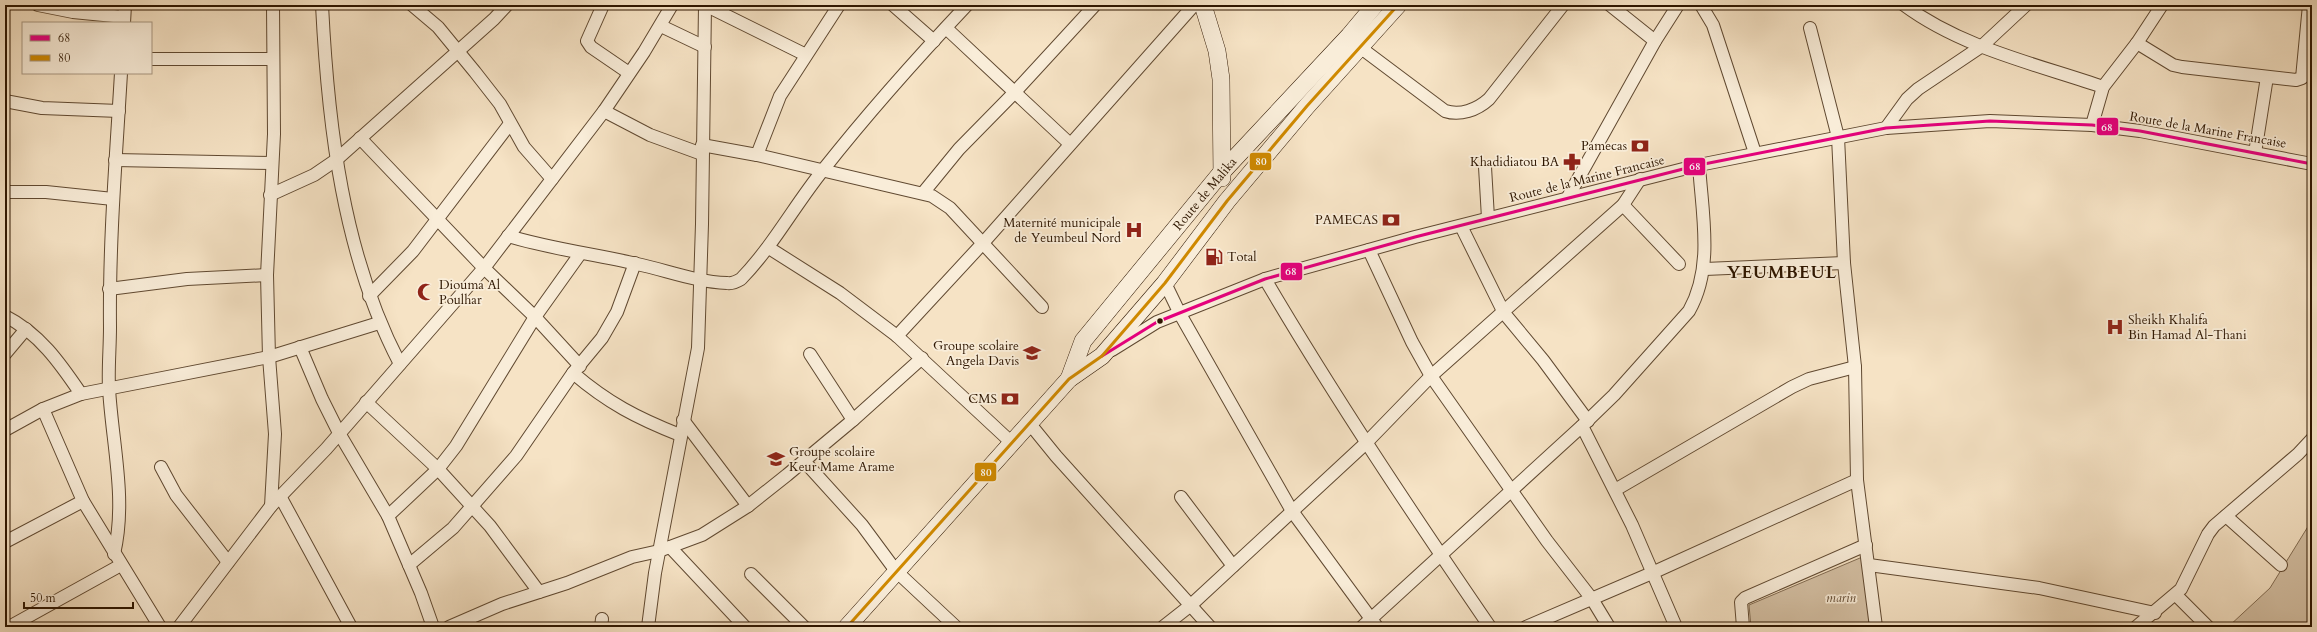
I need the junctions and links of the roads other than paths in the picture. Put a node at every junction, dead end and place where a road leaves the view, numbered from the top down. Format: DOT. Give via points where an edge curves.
graph roads {
  1 [pos="38,5"];
  2 [pos="274,5"];
  3 [pos="322,5"];
  4 [pos="412,5"];
  5 [pos="507,5"];
  6 [pos="603,5"];
  7 [pos="672,5"];
  8 [pos="707,5"];
  9 [pos="839,5"];
  10 [pos="893,5"];
  11 [pos="968,5"];
  12 [pos="1095,5"];
  13 [pos="1194,5"];
  14 [pos="1203,5"];
  15 [pos="1375,5"];
  16 [pos="1398,5"];
  17 [pos="1563,5"];
  18 [pos="1610,5"];
  19 [pos="1678,5"];
  20 [pos="1701,5"];
  21 [pos="1904,5"];
  22 [pos="2026,5"];
  23 [pos="2162,5"];
  24 [pos="2309,5"];
  25 [pos="124,15"];
  26 [pos="661,26"];
  27 [pos="946,28"];
  28 [pos="1810,28"];
  29 [pos="934,40"];
  30 [pos="1654,41"];
  31 [pos="2137,43"];
  32 [pos="1982,46"];
  33 [pos="705,47"];
  34 [pos="1361,48"];
  35 [pos="457,52"];
  36 [pos="806,55"];
  37 [pos="152,59"];
  38 [pos="273,59"];
  39 [pos="630,73"];
  40 [pos="121,74"];
  41 [pos="2267,77"];
  42 [pos="2103,87"];
  43 [pos="1014,93"];
  44 [pos="5,101"];
  45 [pos="119,111"];
  46 [pos="604,111"];
  47 [pos="510,125"];
  48 [pos="2092,125"];
  49 [pos="1886,128"];
  50 [pos="1838,137"];
  51 [pos="360,138"];
  52 [pos="1070,144"];
  53 [pos="702,150"];
  54 [pos="2255,152"];
  55 [pos="1755,153"];
  56 [pos="757,156"];
  57 [pos="115,160"];
  58 [pos="336,160"];
  59 [pos="2309,160"];
  60 [pos="272,163"];
  61 [pos="1699,165"];
  62 [pos="1485,167"];
  63 [pos="823,170"];
  64 [pos="1221,173"];
  65 [pos="552,179"];
  66 [pos="1640,179"];
  67 [pos="5,192"];
  68 [pos="923,193"];
  69 [pos="270,195"];
  70 [pos="1568,197"];
  71 [pos="113,199"];
  72 [pos="1227,201"];
  73 [pos="1623,205"];
  74 [pos="1488,218"];
  75 [pos="437,220"];
  76 [pos="1461,226"];
  77 [pos="508,236"];
  78 [pos="983,243"];
  79 [pos="769,248"];
  80 [pos="1369,250"];
  81 [pos="580,254"];
  82 [pos="1844,262"];
  83 [pos="635,263"];
  84 [pos="1679,264"];
  85 [pos="484,268"];
  86 [pos="1705,269"];
  87 [pos="267,275"];
  88 [pos="700,279"];
  89 [pos="1265,279"];
  90 [pos="1165,283"];
  91 [pos="109,289"];
  92 [pos="369,296"];
  93 [pos="1042,307"];
  94 [pos="1504,313"];
  95 [pos="1180,314"];
  96 [pos="5,316"];
  97 [pos="536,317"];
  98 [pos="379,323"];
  99 [pos="26,328"];
  100 [pos="897,336"];
  101 [pos="300,347"];
  102 [pos="5,354"];
  103 [pos="810,354"];
  104 [pos="268,356"];
  105 [pos="1102,356"];
  106 [pos="922,358"];
  107 [pos="400,364"];
  108 [pos="1855,367"];
  109 [pos="577,369"];
  110 [pos="1431,376"];
  111 [pos="1069,379"];
  112 [pos="109,389"];
  113 [pos="81,394"];
  114 [pos="366,402"];
  115 [pos="43,408"];
  116 [pos="683,420"];
  117 [pos="854,420"];
  118 [pos="1030,424"];
  119 [pos="1585,424"];
  120 [pos="5,430"];
  121 [pos="339,433"];
  122 [pos="680,434"];
  123 [pos="2312,439"];
  124 [pos="1012,443"];
  125 [pos="1366,443"];
  126 [pos="804,461"];
  127 [pos="161,467"];
  128 [pos="438,469"];
  129 [pos="1857,480"];
  130 [pos="1512,489"];
  131 [pos="1615,490"];
  132 [pos="280,496"];
  133 [pos="1182,498"];
  134 [pos="83,501"];
  135 [pos="271,506"];
  136 [pos="748,506"];
  137 [pos="472,508"];
  138 [pos="1292,511"];
  139 [pos="388,516"];
  140 [pos="2226,516"];
  141 [pos="5,542"];
  142 [pos="1866,546"];
  143 [pos="664,549"];
  144 [pos="114,554"];
  145 [pos="1441,555"];
  146 [pos="228,562"];
  147 [pos="121,565"];
  148 [pos="409,565"];
  149 [pos="1869,565"];
  150 [pos="2280,565"];
  151 [pos="1234,566"];
  152 [pos="896,571"];
  153 [pos="1652,573"];
  154 [pos="751,574"];
  155 [pos="539,592"];
  156 [pos="2176,595"];
  157 [pos="1592,599"];
  158 [pos="1191,605"];
  159 [pos="2155,613"];
  160 [pos="1370,624"];
  161 [pos="9,627"];
  162 [pos="160,627"];
  163 [pos="179,627"];
  164 [pos="351,627"];
  165 [pos="433,627"];
  166 [pos="449,627"];
  167 [pos="648,627"];
  168 [pos="745,627"];
  169 [pos="804,627"];
  170 [pos="847,627"];
  171 [pos="956,627"];
  172 [pos="1163,627"];
  173 [pos="1210,627"];
  174 [pos="1490,627"];
  175 [pos="1526,627"];
  176 [pos="1609,627"];
  177 [pos="1676,627"];
  178 [pos="1743,627"];
  179 [pos="1876,627"];
  180 [pos="2136,627"];
  181 [pos="2208,627"];
  1 -- 25 [label="street" via="73,12"];
  2 -- 38 [label="street"];
  3 -- 58 [label="street" via="326,77"];
  4 -- 35 [label="street" via="438,27"];
  5 -- 35 [label="street"];
  6 -- 39 [label="street" via="587,41 591,47"];
  7 -- 26 [label="street"];
  8 -- 33 [label="street"];
  8 -- 36 [label="street"];
  9 -- 36 [label="street"];
  10 -- 29 [label="street"];
  11 -- 27 [label="street"];
  12 -- 43 [label="street"];
  13 -- 52 [label="street"];
  14 -- 64 [label="main road" via="1222,79"];
  15 -- 64 [label="main road, Route de Malika"];
  16 -- 34 [label="main road, Route de Malika"];
  17 -- 34 [label="street" via="1489,99 1462,114 1445,111"];
  18 -- 30 [label="street"];
  19 -- 30 [label="street"];
  20 -- 55 [label="street" via="1712,25"];
  21 -- 32 [label="street" via="1935,25"];
  22 -- 32 [label="street"];
  23 -- 31 [label="street"];
  24 -- 41 [label="street" via="2302,78 2296,80"];
  26 -- 33 [label="street"];
  26 -- 39 [label="street"];
  27 -- 29 [label="street"];
  27 -- 43 [label="street"];
  28 -- 50 [label="street"];
  29 -- 63 [label="street"];
  30 -- 70 [label="street"];
  31 -- 41 [label="street" via="2182,68"];
  31 -- 42 [label="street"];
  32 -- 42 [label="street"];
  32 -- 49 [label="street" via="1918,89 1907,99"];
  33 -- 53 [label="street"];
  34 -- 72 [label="main road, Route de Malika" via="1307,106"];
  35 -- 47 [label="street" via="500,104"];
  35 -- 51 [label="street"];
  36 -- 56 [label="street" via="775,106"];
  37 -- 38 [label="street"];
  38 -- 60 [label="street"];
  39 -- 46 [label="street"];
  40 -- 45 [label="street"];
  41 -- 54 [label="street"];
  42 -- 48 [label="street"];
  43 -- 52 [label="street"];
  43 -- 68 [label="street" via="959,149"];
  44 -- 45 [label="street" via="42,108"];
  45 -- 57 [label="street"];
  46 -- 53 [label="street" via="650,135"];
  46 -- 65 [label="street"];
  47 -- 65 [label="street" via="524,147"];
  47 -- 75 [label="street"];
  48 -- 49 [label="street, Route de la Marine Francaise" via="1990,121"];
  48 -- 54 [label="street, Route de la Marine Francaise"];
  49 -- 50 [label="street, Route de la Marine Francaise"];
  50 -- 55 [label="street, Route de la Marine Francaise"];
  50 -- 82 [label="street"];
  51 -- 58 [label="street"];
  51 -- 75 [label="street"];
  52 -- 78 [label="street"];
  53 -- 56 [label="street"];
  53 -- 88 [label="street"];
  54 -- 59 [label="street, Route de la Marine Francaise"];
  55 -- 61 [label="street, Route de la Marine Francaise"];
  56 -- 63 [label="street"];
  57 -- 60 [label="street"];
  57 -- 71 [label="street"];
  58 -- 69 [label="street" via="314,175"];
  58 -- 92 [label="street"];
  60 -- 69 [label="street"];
  61 -- 66 [label="street, Route de la Marine Francaise"];
  61 -- 86 [label="street"];
  62 -- 74 [label="street"];
  63 -- 68 [label="street"];
  63 -- 79 [label="street"];
  64 -- 72 [label="main road"];
  64 -- 111 [label="main road, Route de Malika" via="1083,341"];
  65 -- 77 [label="street"];
  66 -- 70 [label="street, Route de la Marine Francaise"];
  66 -- 73 [label="street"];
  67 -- 71 [label="street" via="46,192"];
  68 -- 78 [label="street" via="950,208"];
  69 -- 87 [label="street"];
  70 -- 74 [label="street, Route de la Marine Francaise"];
  71 -- 91 [label="street"];
  72 -- 90 [label="main road, Route de Malika"];
  73 -- 84 [label="street"];
  73 -- 94 [label="street"];
  74 -- 76 [label="street, Route de la Marine Francaise"];
  75 -- 85 [label="street"];
  75 -- 92 [label="street" via="395,271"];
  76 -- 80 [label="street, Route de la Marine Francaise"];
  76 -- 94 [label="street"];
  77 -- 81 [label="street"];
  77 -- 85 [label="street"];
  78 -- 93 [label="street"];
  78 -- 100 [label="street"];
  79 -- 88 [label="street" via="741,280 724,283"];
  79 -- 100 [label="street" via="840,293"];
  80 -- 89 [label="street, Route de la Marine Francaise"];
  80 -- 110 [label="street" via="1412,342"];
  81 -- 83 [label="street"];
  81 -- 97 [label="street"];
  82 -- 86 [label="street"];
  82 -- 108 [label="street"];
  83 -- 88 [label="street"];
  83 -- 109 [label="street" via="609,327"];
  85 -- 97 [label="street"];
  85 -- 107 [label="street"];
  86 -- 119 [label="street" via="1697,298 1689,311"];
  87 -- 91 [label="street" via="187,279"];
  87 -- 104 [label="street"];
  88 -- 116 [label="street" via="698,348"];
  89 -- 95 [label="street, Route de la Marine Francaise"];
  89 -- 125 [label="street" via="1311,358"];
  90 -- 95 [label="street"];
  90 -- 105 [label="main road, Route de Malika"];
  91 -- 112 [label="street"];
  92 -- 98 [label="street"];
  94 -- 110 [label="street"];
  94 -- 119 [label="street" via="1543,360"];
  95 -- 105 [label="street, Route de la Marine Francaise" via="1157,322"];
  95 -- 138 [label="street"];
  96 -- 99 [label="street"];
  97 -- 109 [label="street"];
  97 -- 128 [label="street" via="481,407"];
  98 -- 101 [label="street"];
  98 -- 107 [label="street"];
  99 -- 102 [label="street"];
  99 -- 113 [label="street" via="58,361"];
  100 -- 106 [label="street"];
  101 -- 104 [label="street"];
  101 -- 121 [label="street"];
  103 -- 117 [label="street"];
  104 -- 112 [label="street"];
  104 -- 135 [label="street" via="275,434"];
  105 -- 111 [label="main road, Route de Malika"];
  106 -- 117 [label="street"];
  106 -- 124 [label="street"];
  107 -- 114 [label="street"];
  108 -- 129 [label="street"];
  108 -- 131 [label="street" via="1810,379 1792,387"];
  109 -- 122 [label="street" via="599,394 618,407"];
  109 -- 137 [label="street" via="516,456"];
  110 -- 125 [label="street"];
  110 -- 130 [label="street"];
  111 -- 118 [label="main road, Route de Malika"];
  112 -- 113 [label="street"];
  112 -- 144 [label="street" via="119,490 119,518"];
  113 -- 115 [label="street"];
  114 -- 121 [label="street"];
  114 -- 128 [label="street"];
  115 -- 120 [label="street"];
  115 -- 134 [label="street"];
  116 -- 122 [label="street"];
  116 -- 136 [label="street"];
  117 -- 126 [label="street"];
  118 -- 124 [label="main road, Route de Malika"];
  118 -- 158 [label="street"];
  119 -- 130 [label="street"];
  119 -- 131 [label="street"];
  121 -- 132 [label="street"];
  121 -- 139 [label="street"];
  122 -- 143 [label="street"];
  123 -- 140 [label="street"];
  124 -- 152 [label="main road, Route de Malika"];
  125 -- 138 [label="street"];
  125 -- 145 [label="street"];
  126 -- 136 [label="street"];
  126 -- 152 [label="street" via="862,525"];
  127 -- 146 [label="street" via="176,496"];
  128 -- 137 [label="street"];
  128 -- 139 [label="street"];
  129 -- 142 [label="street"];
  129 -- 153 [label="street"];
  130 -- 145 [label="street"];
  130 -- 157 [label="street" via="1547,541"];
  131 -- 153 [label="street"];
  132 -- 135 [label="street"];
  132 -- 164 [label="street"];
  133 -- 151 [label="street"];
  134 -- 141 [label="street"];
  134 -- 144 [label="street"];
  135 -- 146 [label="street"];
  136 -- 143 [label="street" via="702,536"];
  137 -- 148 [label="street" via="443,538"];
  137 -- 155 [label="street" via="504,543"];
  138 -- 151 [label="street"];
  138 -- 160 [label="street"];
  139 -- 148 [label="street"];
  140 -- 150 [label="street"];
  140 -- 156 [label="street" via="2208,534"];
  142 -- 149 [label="street"];
  142 -- 178 [label="street" via="1745,598 1741,602"];
  143 -- 155 [label="street" via="632,556"];
  143 -- 167 [label="street"];
  143 -- 168 [label="street"];
  144 -- 147 [label="street"];
  145 -- 160 [label="street"];
  145 -- 174 [label="street"];
  146 -- 163 [label="street"];
  147 -- 161 [label="street"];
  147 -- 162 [label="street"];
  148 -- 165 [label="street"];
  149 -- 159 [label="street" via="2039,588"];
  149 -- 179 [label="street"];
  151 -- 158 [label="street"];
  152 -- 170 [label="main road, Route de Malika"];
  152 -- 171 [label="street"];
  153 -- 157 [label="street"];
  153 -- 177 [label="street"];
  154 -- 169 [label="street"];
  155 -- 166 [label="street" via="502,604"];
  156 -- 159 [label="street"];
  156 -- 181 [label="street"];
  157 -- 175 [label="street"];
  157 -- 176 [label="street"];
  158 -- 172 [label="street"];
  158 -- 173 [label="street"];
  159 -- 180 [label="street"];
}
